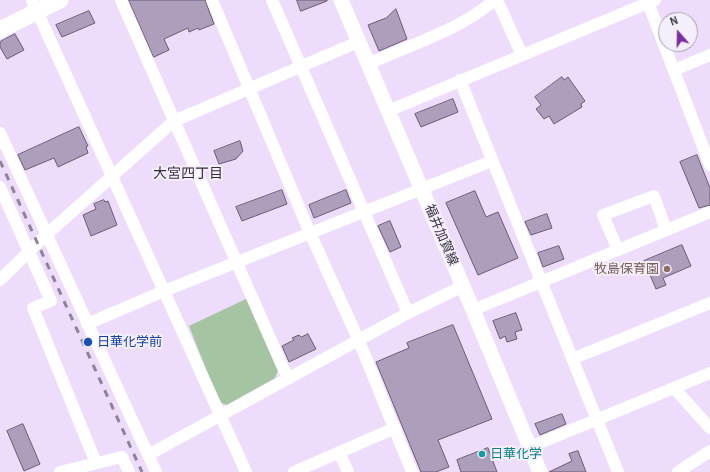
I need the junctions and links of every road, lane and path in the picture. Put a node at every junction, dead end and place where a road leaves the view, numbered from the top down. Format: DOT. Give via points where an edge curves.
graph roads {
  1 [pos="60,0"];
  2 [pos="121,0"];
  3 [pos="212,0"];
  4 [pos="272,0"];
  5 [pos="494,0"];
  6 [pos="497,0"];
  7 [pos="344,1"];
  8 [pos="650,1"];
  9 [pos="35,6"];
  10 [pos="0,30"];
  11 [pos="358,42"];
  12 [pos="522,55"];
  13 [pos="710,55"];
  14 [pos="368,64"];
  15 [pos="300,67"];
  16 [pos="674,70"];
  17 [pos="460,80"];
  18 [pos="249,89"];
  19 [pos="388,110"];
  20 [pos="174,121"];
  21 [pos="0,133"];
  22 [pos="705,135"];
  23 [pos="492,161"];
  24 [pos="710,165"];
  25 [pos="112,176"];
  26 [pos="0,188"];
  27 [pos="422,189"];
  28 [pos="363,212"];
  29 [pos="710,212"];
  30 [pos="666,230"];
  31 [pos="310,233"];
  32 [pos="46,235"];
  33 [pos="618,250"];
  34 [pos="29,251"];
  35 [pos="236,262"];
  36 [pos="0,280"];
  37 [pos="542,282"];
  38 [pos="463,286"];
  39 [pos="164,291"];
  40 [pos="710,303"];
  41 [pos="473,310"];
  42 [pos="408,313"];
  43 [pos="87,324"];
  44 [pos="359,341"];
  45 [pos="572,359"];
  46 [pos="710,373"];
  47 [pos="288,379"];
  48 [pos="674,388"];
  49 [pos="220,416"];
  50 [pos="597,420"];
  51 [pos="395,428"];
  52 [pos="710,428"];
  53 [pos="530,447"];
  54 [pos="710,451"];
  55 [pos="339,452"];
  56 [pos="148,455"];
  57 [pos="96,463"];
  58 [pos="60,472"];
  59 [pos="129,472"];
  60 [pos="156,472"];
  61 [pos="246,472"];
  62 [pos="294,472"];
  63 [pos="348,472"];
  64 [pos="412,472"];
  65 [pos="540,472"];
  66 [pos="618,472"];
  67 [pos="678,472"];
  1 -- 9 [label="highway"];
  2 -- 20 [label="street"];
  3 -- 18 [label="street"];
  4 -- 15 [label="street"];
  5 -- 14 [label="street" via="482,11 458,24"];
  6 -- 12 [label="street"];
  7 -- 11 [label="main road, 福井加賀線"];
  8 -- 12 [label="street"];
  8 -- 16 [label="street"];
  9 -- 10 [label="highway"];
  9 -- 25 [label="street"];
  11 -- 14 [label="main road, 福井加賀線"];
  11 -- 15 [label="street"];
  12 -- 17 [label="street"];
  13 -- 16 [label="street"];
  14 -- 19 [label="main road, 福井加賀線"];
  15 -- 18 [label="street"];
  15 -- 28 [label="street"];
  16 -- 22 [label="street"];
  17 -- 19 [label="street"];
  17 -- 23 [label="street"];
  18 -- 20 [label="street"];
  18 -- 31 [label="street"];
  19 -- 27 [label="main road, 福井加賀線"];
  20 -- 25 [label="street"];
  20 -- 35 [label="street"];
  21 -- 32 [label="street"];
  22 -- 24 [label="street"];
  23 -- 27 [label="street"];
  23 -- 37 [label="street"];
  25 -- 32 [label="street"];
  25 -- 39 [label="street"];
  26 -- 34 [label="street"];
  27 -- 28 [label="street"];
  27 -- 38 [label="main road, 福井加賀線"];
  28 -- 31 [label="street"];
  28 -- 42 [label="street"];
  29 -- 30 [label="street"];
  30 -- 33 [label="street"];
  30 -- 33 [label="street" via="654,196 603,216"];
  31 -- 35 [label="street"];
  31 -- 44 [label="street"];
  32 -- 34 [label="street"];
  32 -- 43 [label="street"];
  33 -- 37 [label="street"];
  34 -- 36 [label="street"];
  34 -- 57 [label="street" via="51,301 33,308"];
  35 -- 39 [label="street"];
  35 -- 47 [label="street"];
  37 -- 41 [label="street"];
  37 -- 45 [label="street"];
  38 -- 41 [label="main road, 福井加賀線"];
  38 -- 42 [label="street"];
  39 -- 43 [label="street"];
  39 -- 49 [label="street"];
  40 -- 45 [label="street"];
  41 -- 53 [label="main road, 福井加賀線"];
  42 -- 44 [label="street"];
  43 -- 56 [label="street"];
  44 -- 47 [label="street"];
  44 -- 51 [label="street"];
  45 -- 50 [label="street"];
  46 -- 48 [label="street"];
  47 -- 49 [label="street"];
  48 -- 50 [label="street"];
  48 -- 52 [label="street"];
  49 -- 56 [label="street"];
  49 -- 61 [label="street"];
  50 -- 53 [label="street"];
  50 -- 66 [label="street"];
  51 -- 55 [label="street"];
  51 -- 64 [label="street"];
  53 -- 65 [label="main road, 福井加賀線"];
  54 -- 67 [label="street"];
  55 -- 62 [label="street"];
  55 -- 63 [label="street"];
  56 -- 60 [label="street"];
  57 -- 58 [label="street"];
  57 -- 59 [label="street" via="122,457"];
}
